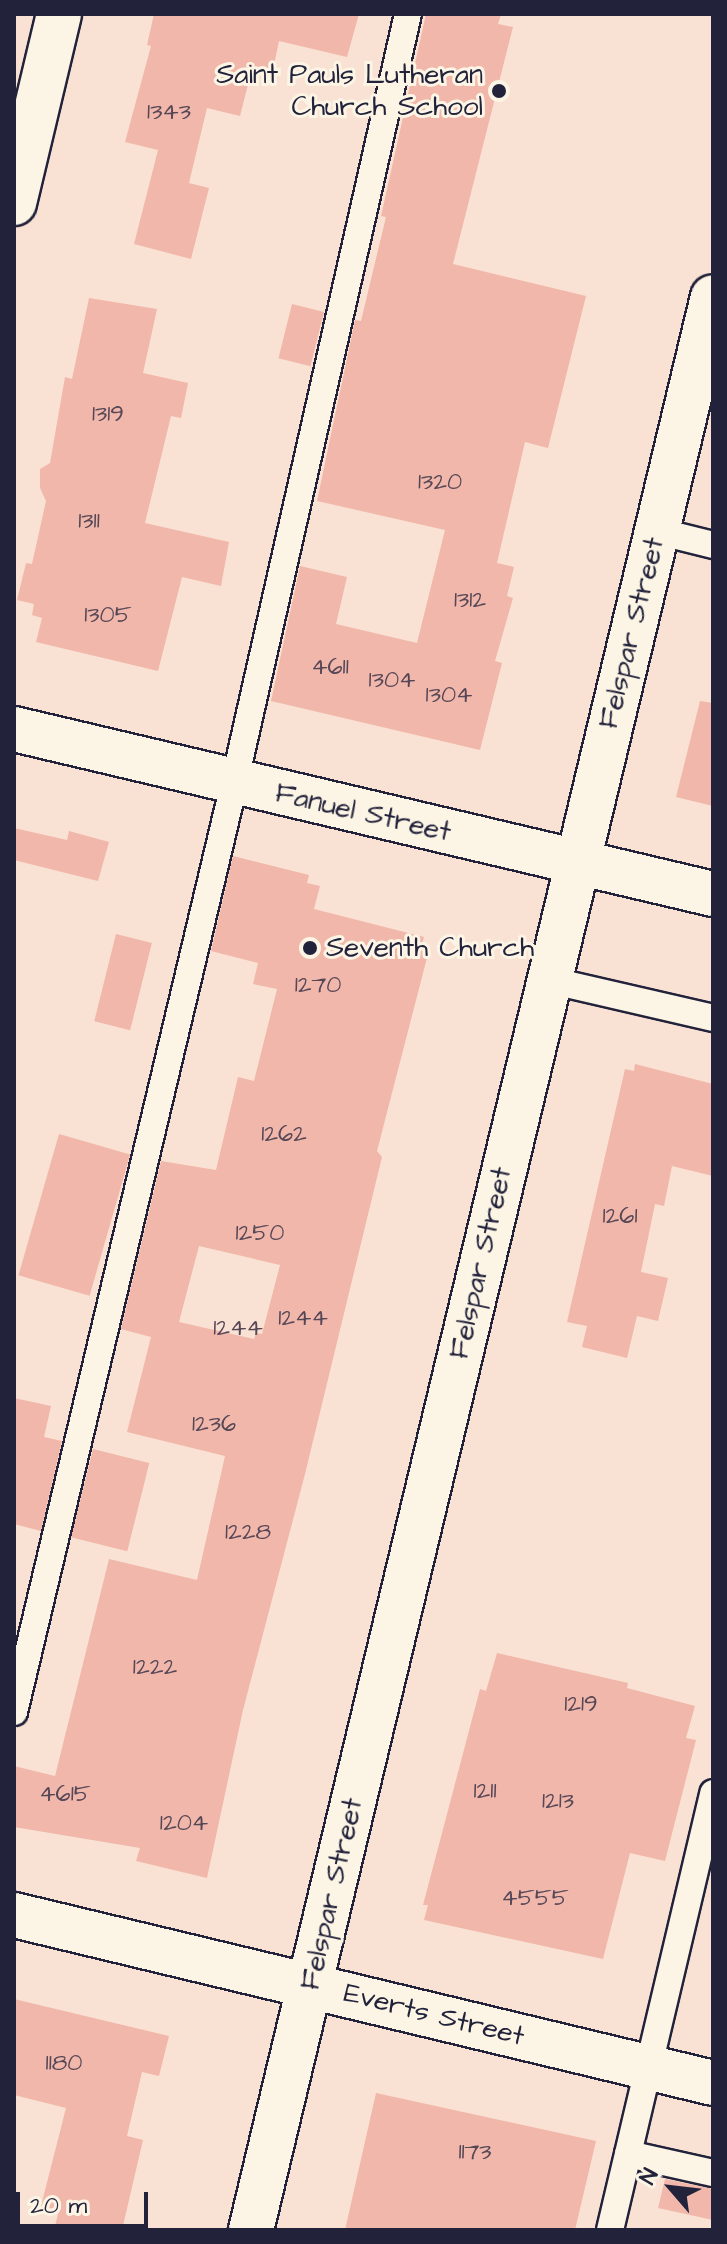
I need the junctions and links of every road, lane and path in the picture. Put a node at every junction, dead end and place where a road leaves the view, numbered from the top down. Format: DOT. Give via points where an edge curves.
graph roads {
  1 [pos="59,14"];
  2 [pos="408,14"];
  3 [pos="14,203"];
  4 [pos="713,297"];
  5 [pos="657,531"];
  6 [pos="713,545"];
  7 [pos="14,729"];
  8 [pos="234,784"];
  9 [pos="577,861"];
  10 [pos="713,894"];
  11 [pos="549,980"];
  12 [pos="713,1018"];
  13 [pos="14,1712"];
  14 [pos="713,1793"];
  15 [pos="14,1915"];
  16 [pos="310,1984"];
  17 [pos="650,2069"];
  18 [pos="713,2083"];
  19 [pos="628,2154"];
  20 [pos="713,2173"];
  21 [pos="251,2230"];
  22 [pos="610,2230"];
  1 -- 3 [label="street"];
  2 -- 8 [label="lane"];
  4 -- 5 [label="street, Felspar Street"];
  5 -- 6 [label="lane"];
  5 -- 9 [label="street, Felspar Street"];
  7 -- 8 [label="street, Fanuel Street"];
  8 -- 9 [label="street, Fanuel Street"];
  8 -- 13 [label="lane"];
  9 -- 10 [label="street, Fanuel Street"];
  9 -- 11 [label="street, Felspar Street"];
  11 -- 12 [label="lane"];
  11 -- 16 [label="street, Felspar Street"];
  14 -- 17 [label="lane"];
  15 -- 16 [label="street, Everts Street"];
  16 -- 17 [label="street, Everts Street"];
  16 -- 21 [label="street, Felspar Street"];
  17 -- 18 [label="street, Everts Street"];
  17 -- 19 [label="lane"];
  19 -- 20 [label="lane"];
  19 -- 22 [label="lane"];
}
